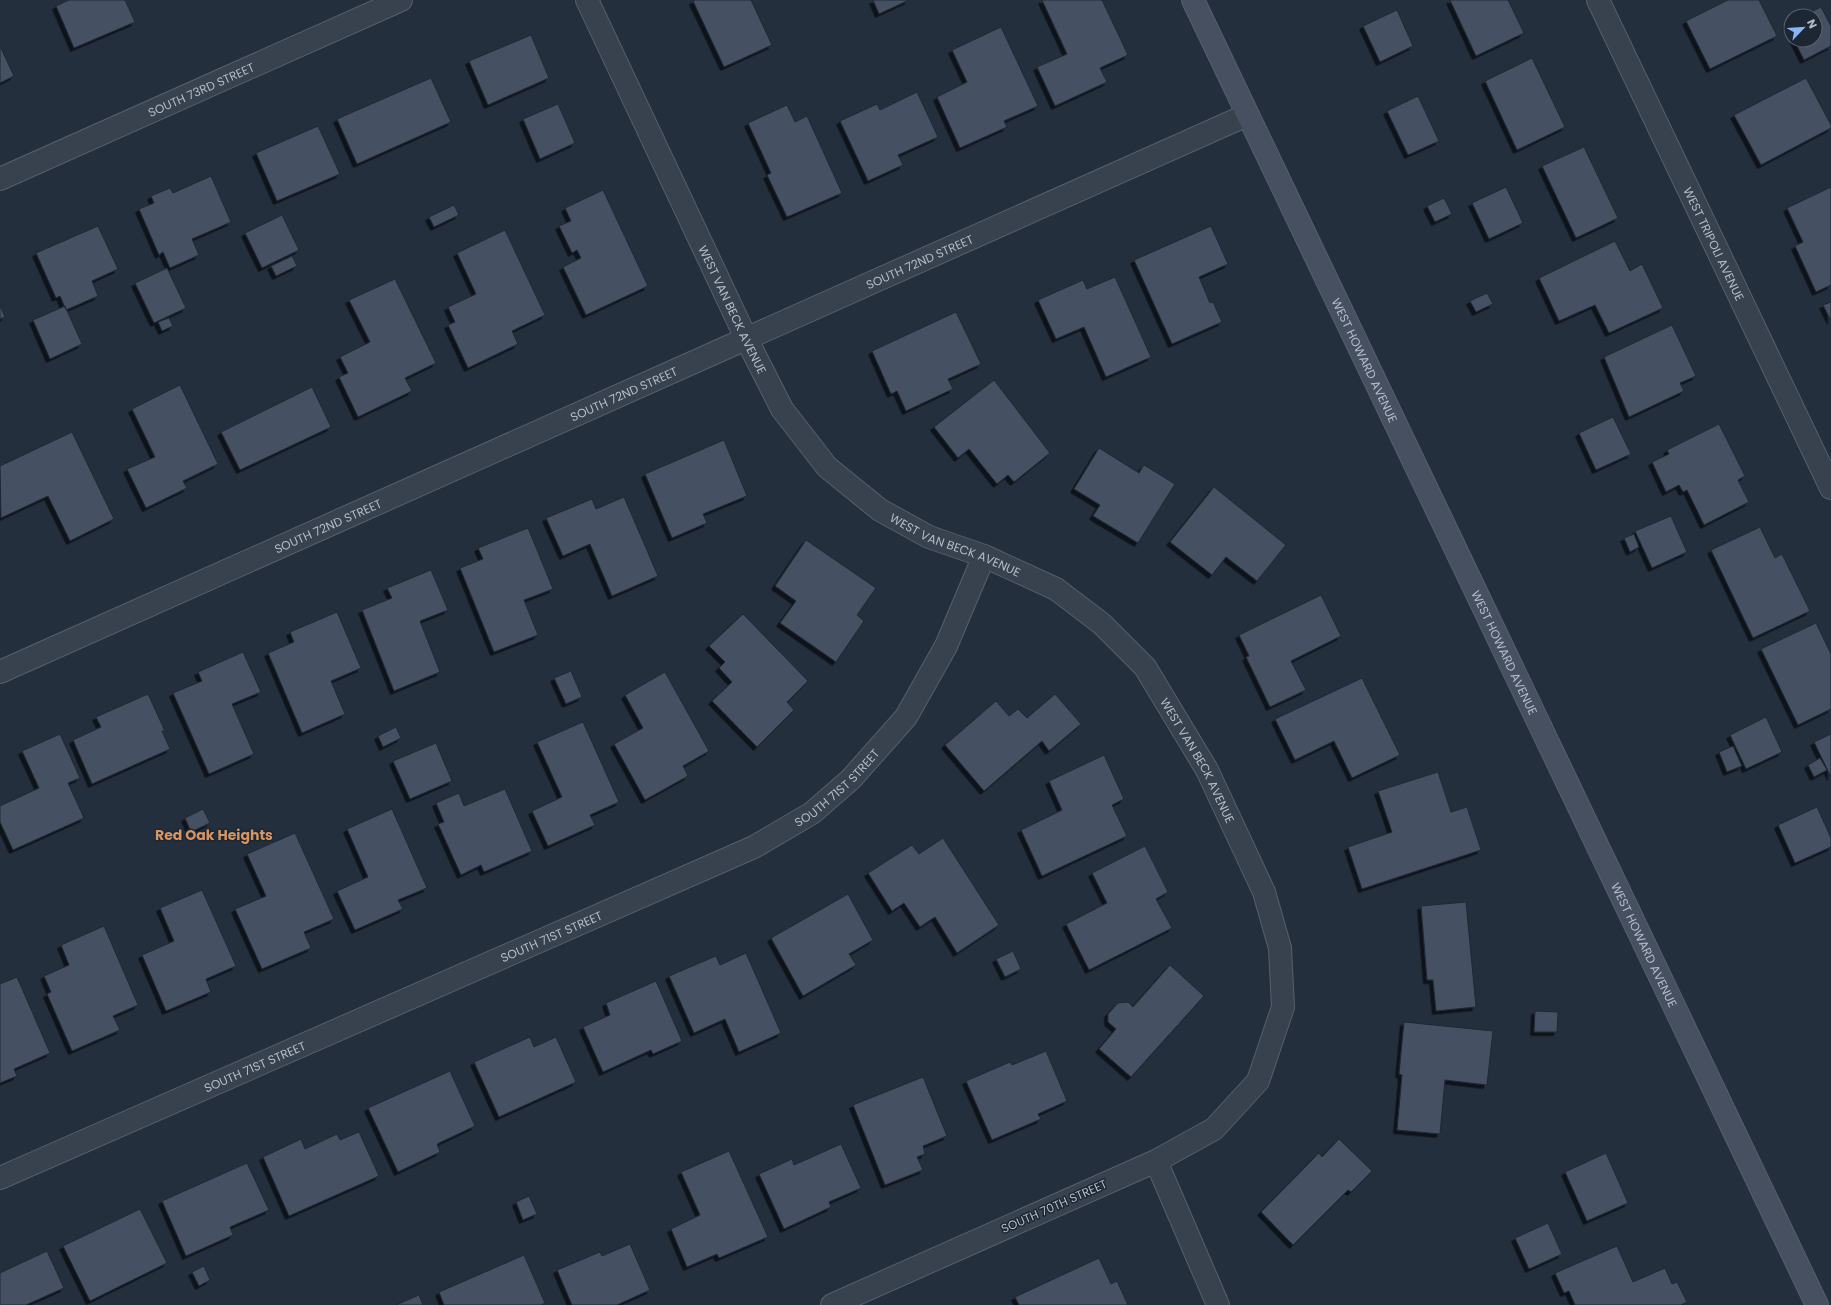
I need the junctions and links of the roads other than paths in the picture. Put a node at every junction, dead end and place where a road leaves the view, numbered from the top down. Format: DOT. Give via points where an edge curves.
graph roads {
  1 [pos="402,0"];
  2 [pos="587,0"];
  3 [pos="1193,0"];
  4 [pos="1598,0"];
  5 [pos="1248,115"];
  6 [pos="0,179"];
  7 [pos="746,338"];
  8 [pos="1831,488"];
  9 [pos="984,556"];
  10 [pos="0,672"];
  11 [pos="1258,1081"];
  12 [pos="1156,1161"];
  13 [pos="0,1178"];
  14 [pos="832,1305"];
  15 [pos="1218,1305"];
  16 [pos="1817,1305"];
  1 -- 6 [label="street, SOUTH 73RD STREET"];
  2 -- 7 [label="street, WEST VAN BECK AVENUE"];
  3 -- 5 [label="street, WEST HOWARD AVENUE"];
  4 -- 8 [label="street, WEST TRIPOLI AVENUE"];
  5 -- 7 [label="street, SOUTH 72ND STREET"];
  5 -- 16 [label="street, WEST HOWARD AVENUE"];
  7 -- 9 [label="street, WEST VAN BECK AVENUE" via="782,409 828,467 880,510 929,537"];
  7 -- 10 [label="street, SOUTH 72ND STREET"];
  9 -- 11 [label="street, WEST VAN BECK AVENUE" via="1056,589 1102,624 1144,667 1207,770 1264,892 1280,948 1283,1007"];
  9 -- 13 [label="street, SOUTH 71ST STREET" via="946,646 906,717 851,779 812,813 754,847"];
  11 -- 12 [label="street, SOUTH 70TH STREET" via="1214,1129"];
  12 -- 14 [label="street, SOUTH 70TH STREET"];
  12 -- 15 [label="street"];
}
